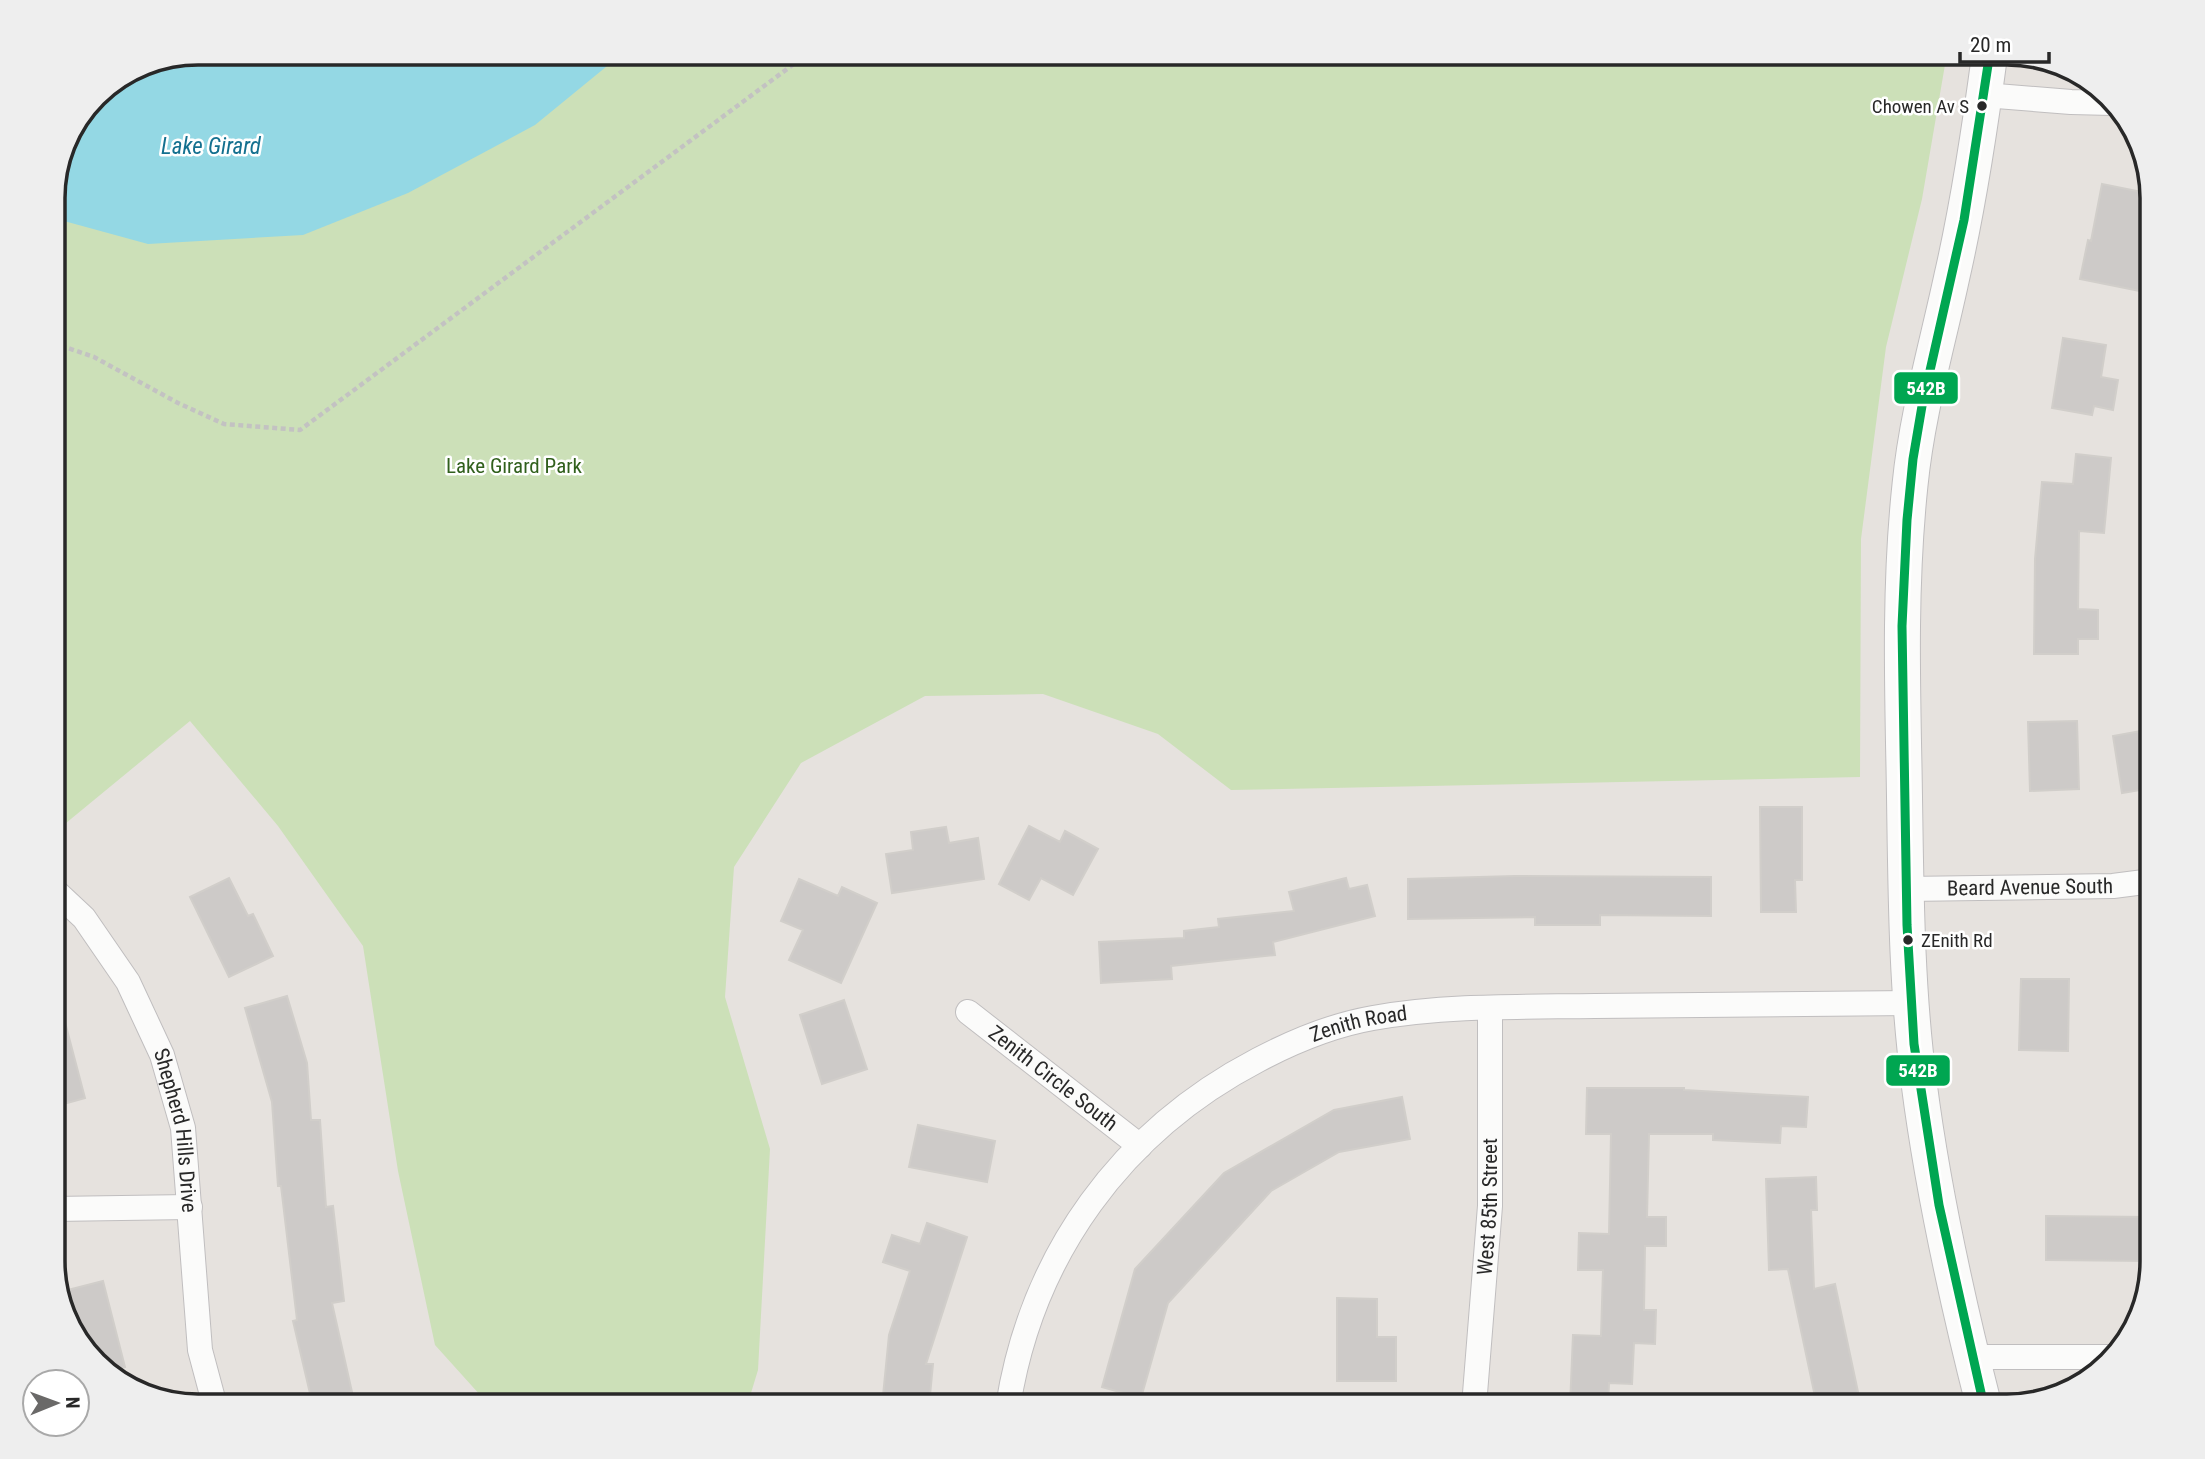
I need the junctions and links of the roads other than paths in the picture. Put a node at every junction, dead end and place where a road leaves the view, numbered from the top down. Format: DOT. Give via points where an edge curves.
graph roads {
  1 [pos="1988,65"];
  2 [pos="1984,95"];
  3 [pos="2100,103"];
  4 [pos="2140,883"];
  5 [pos="1906,889"];
  6 [pos="65,900"];
  7 [pos="1912,1003"];
  8 [pos="1490,1008"];
  9 [pos="968,1012"];
  10 [pos="1140,1146"];
  11 [pos="190,1207"];
  12 [pos="65,1209"];
  13 [pos="1971,1357"];
  14 [pos="2099,1357"];
  15 [pos="212,1394"];
  16 [pos="1011,1394"];
  17 [pos="1475,1394"];
  18 [pos="1981,1394"];
  1 -- 2 [label="street"];
  2 -- 3 [label="street"];
  2 -- 5 [label="street" via="1979,142 1910,482 1902,585"];
  4 -- 5 [label="street, Beard Avenue South"];
  5 -- 7 [label="street"];
  6 -- 11 [label="street, Shepherd Hills Drive" via="84,918 128,982 162,1055 183,1128"];
  7 -- 8 [label="street, Zenith Road"];
  7 -- 13 [label="street" via="1940,1217"];
  8 -- 10 [label="street, Zenith Road" via="1371,1018 1294,1041 1225,1077"];
  8 -- 17 [label="street, West 85th Street" via="1490,1206"];
  9 -- 10 [label="street, Zenith Circle South"];
  10 -- 16 [label="street, Zenith Road" via="1107,1180 1062,1246 1029,1319"];
  11 -- 12 [label="street"];
  11 -- 15 [label="street, Shepherd Hills Drive" via="200,1350"];
  13 -- 14 [label="street"];
  13 -- 18 [label="street"];
}
